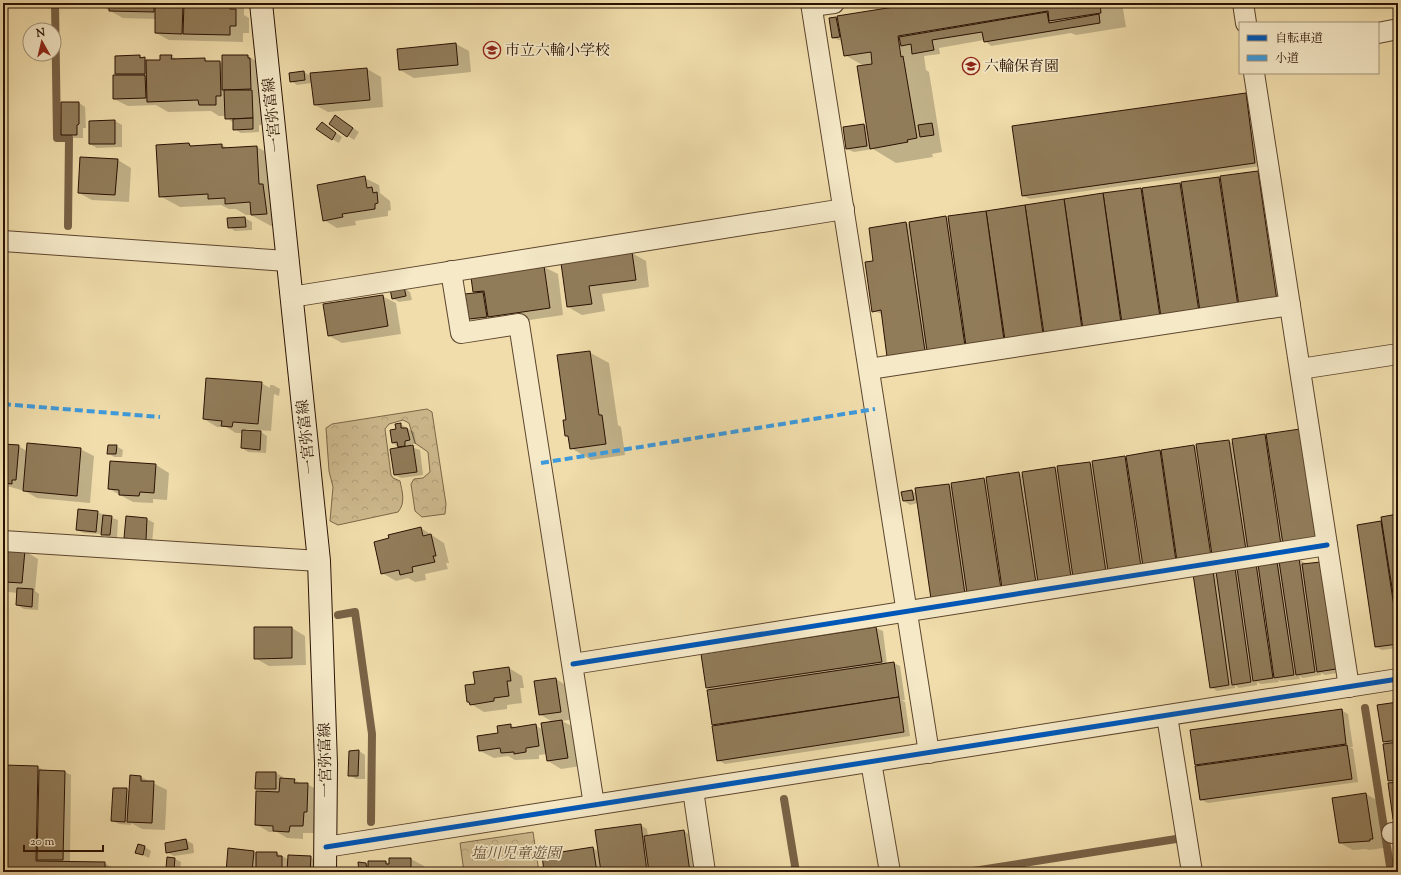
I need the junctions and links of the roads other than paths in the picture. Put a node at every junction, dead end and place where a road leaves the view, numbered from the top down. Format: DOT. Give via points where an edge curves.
graph roads {
  1 [pos="261,3"];
  2 [pos="834,3"];
  3 [pos="1243,3"];
  4 [pos="812,5"];
  5 [pos="1246,22"];
  6 [pos="1398,30"];
  7 [pos="1379,33"];
  8 [pos="1254,74"];
  9 [pos="844,209"];
  10 [pos="3,241"];
  11 [pos="287,260"];
  12 [pos="451,271"];
  13 [pos="291,297"];
  14 [pos="1290,305"];
  15 [pos="1398,354"];
  16 [pos="869,369"];
  17 [pos="1300,369"];
  18 [pos="3,540"];
  19 [pos="1327,545"];
  20 [pos="319,561"];
  21 [pos="907,611"];
  22 [pos="573,664"];
  23 [pos="1398,679"];
  24 [pos="1349,687"];
  25 [pos="1167,716"];
  26 [pos="929,753"];
  27 [pos="871,762"];
  28 [pos="693,790"];
  29 [pos="594,805"];
  30 [pos="326,847"];
  31 [pos="325,872"];
  32 [pos="705,872"];
  33 [pos="890,872"];
  34 [pos="1192,872"];
  1 -- 11 [label="main road, 一宮弥富線"];
  2 -- 4 [label="street"];
  3 -- 5 [label="street"];
  4 -- 9 [label="street"];
  6 -- 7 [label="street"];
  8 -- 14 [label="street"];
  9 -- 12 [label="street"];
  9 -- 16 [label="street"];
  10 -- 11 [label="street"];
  11 -- 13 [label="main road, 一宮弥富線"];
  12 -- 13 [label="street"];
  12 -- 22 [label="street" via="461,332 519,324"];
  13 -- 20 [label="main road, 一宮弥富線"];
  14 -- 16 [label="street"];
  14 -- 17 [label="street"];
  15 -- 17 [label="street"];
  16 -- 21 [label="street"];
  17 -- 19 [label="street"];
  18 -- 20 [label="street"];
  19 -- 21 [label="street"];
  19 -- 24 [label="street"];
  20 -- 30 [label="main road, 一宮弥富線" via="326,764"];
  21 -- 22 [label="street"];
  21 -- 26 [label="street"];
  22 -- 29 [label="street"];
  23 -- 24 [label="street"];
  24 -- 25 [label="street"];
  25 -- 26 [label="street"];
  25 -- 34 [label="street"];
  26 -- 27 [label="street"];
  27 -- 28 [label="street"];
  27 -- 33 [label="street"];
  28 -- 29 [label="street"];
  28 -- 32 [label="street"];
  29 -- 30 [label="street"];
  30 -- 31 [label="main road, 一宮弥富線"];
}
